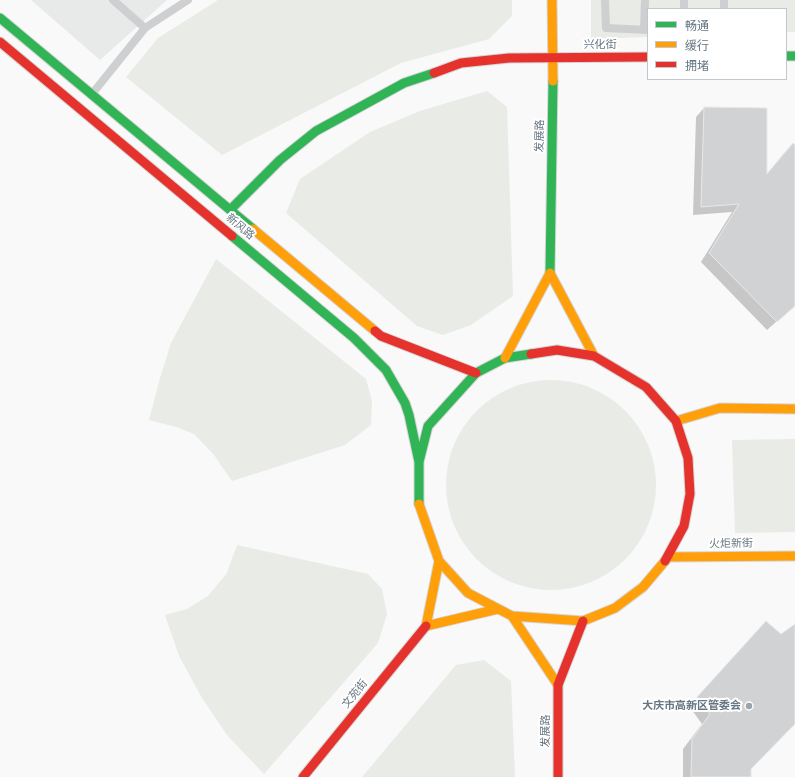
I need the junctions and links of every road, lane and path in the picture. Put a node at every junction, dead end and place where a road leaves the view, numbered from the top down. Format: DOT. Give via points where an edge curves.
graph roads {
  1 [pos="113,0"];
  2 [pos="188,0"];
  3 [pos="552,0"];
  4 [pos="605,0"];
  5 [pos="645,0"];
  6 [pos="0,18"];
  7 [pos="145,28"];
  8 [pos="646,30"];
  9 [pos="0,42"];
  10 [pos="647,57"];
  11 [pos="553,58"];
  12 [pos="91,95"];
  13 [pos="230,210"];
  14 [pos="550,273"];
  15 [pos="594,356"];
  16 [pos="505,358"];
  17 [pos="476,373"];
  18 [pos="795,409"];
  19 [pos="676,421"];
  20 [pos="419,462"];
  21 [pos="795,556"];
  22 [pos="668,557"];
  23 [pos="439,561"];
  24 [pos="498,609"];
  25 [pos="512,616"];
  26 [pos="583,621"];
  27 [pos="426,626"];
  28 [pos="558,685"];
  29 [pos="303,777"];
  30 [pos="558,777"];
  1 -- 7 [label="lane"];
  2 -- 7 [label="lane"];
  3 -- 11 [label="main road, 发展路"];
  4 -- 8 [label="lane" via="606,28"];
  5 -- 8 [label="lane"];
  6 -- 12 [label="main road, 新风路"];
  7 -- 12 [label="lane"];
  9 -- 20 [label="main road, 新风路" via="376,359 386,370 405,403"];
  10 -- 11 [label="main road, 兴化街"];
  11 -- 13 [label="main road, 兴化街" via="461,62 404,83 316,131 280,160"];
  11 -- 14 [label="main road, 发展路"];
  12 -- 13 [label="main road, 新风路"];
  13 -- 17 [label="main road, 新风路" via="381,336"];
  14 -- 15 [label="main road"];
  14 -- 16 [label="main road"];
  15 -- 16 [label="main road" via="557,350"];
  15 -- 19 [label="main road" via="646,387"];
  16 -- 17 [label="main road"];
  17 -- 20 [label="main road" via="428,426"];
  18 -- 19 [label="main road" via="720,408"];
  19 -- 22 [label="main road" via="688,458 690,494 684,526"];
  20 -- 23 [label="main road" via="418,500"];
  21 -- 22 [label="main road, 火炬新街"];
  22 -- 26 [label="main road" via="643,587 615,608"];
  23 -- 24 [label="main road" via="468,593"];
  23 -- 27 [label="main road"];
  24 -- 25 [label="main road"];
  24 -- 27 [label="main road"];
  25 -- 26 [label="main road"];
  25 -- 28 [label="main road"];
  26 -- 28 [label="main road"];
  27 -- 29 [label="main road, 文苑街"];
  28 -- 30 [label="main road, 发展路"];
}
